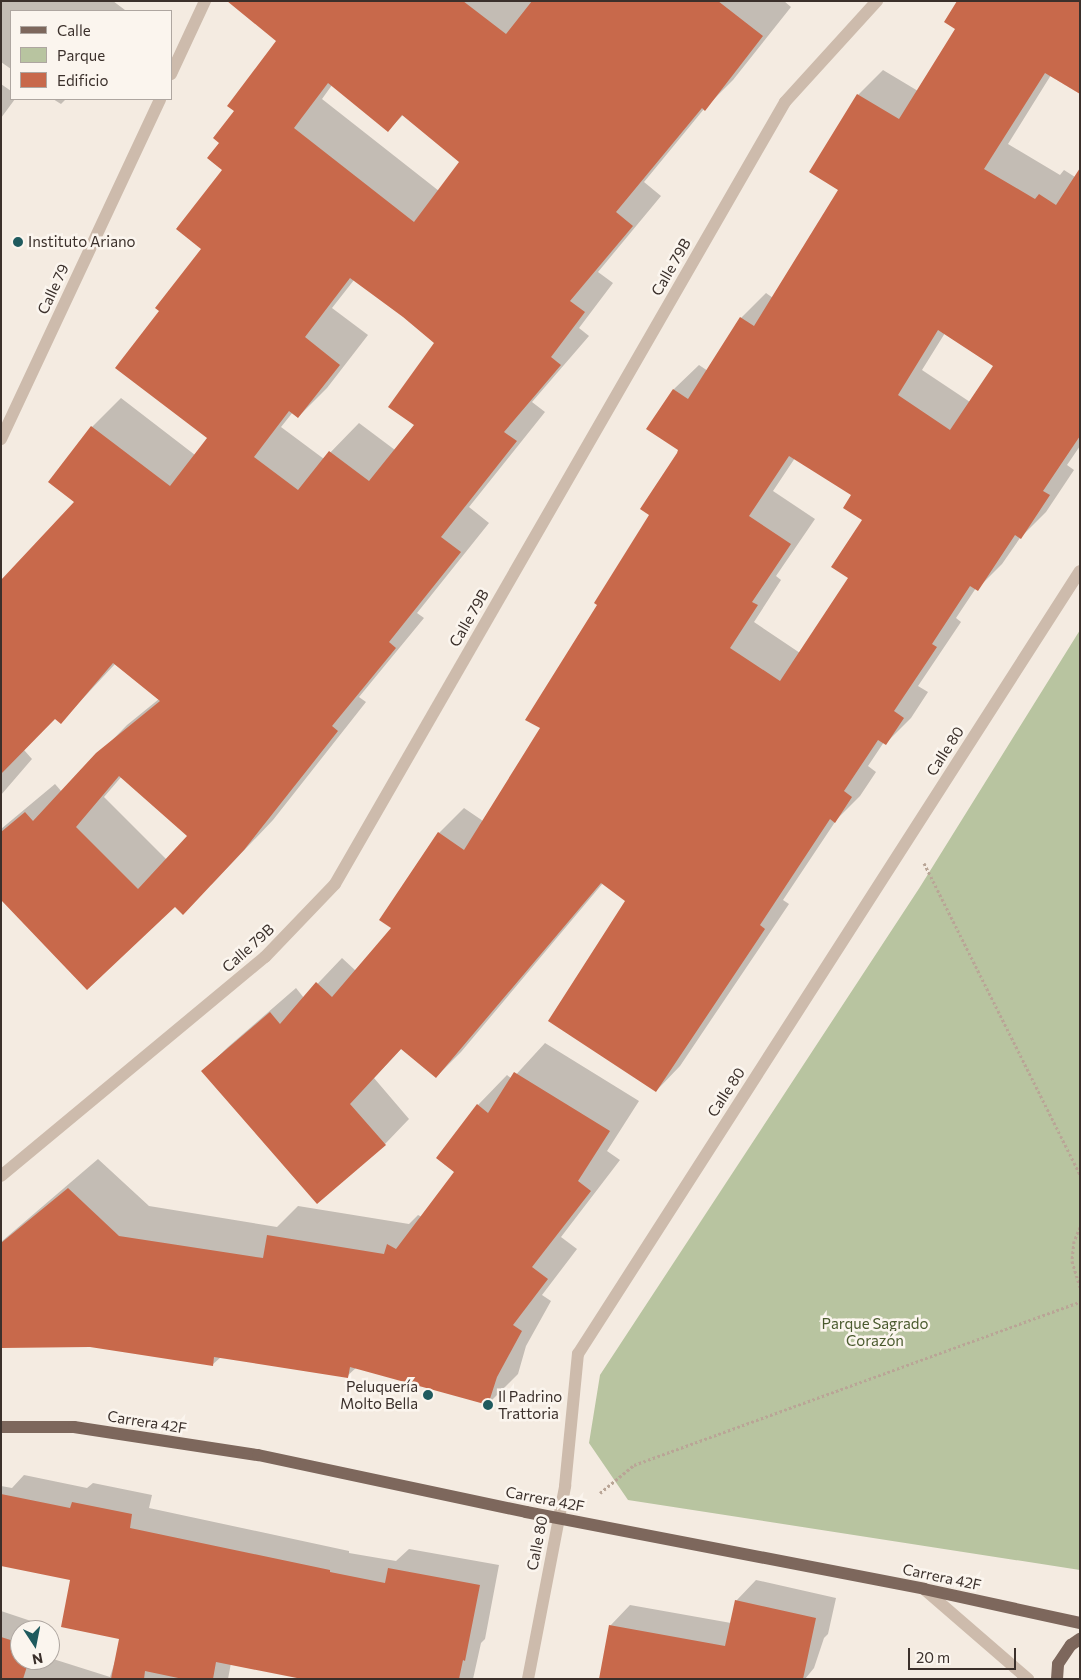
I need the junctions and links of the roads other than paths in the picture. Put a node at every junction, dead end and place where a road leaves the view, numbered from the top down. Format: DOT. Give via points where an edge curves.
graph roads {
  1 [pos="205,1"];
  2 [pos="877,1"];
  3 [pos="172,72"];
  4 [pos="160,100"];
  5 [pos="1,439"];
  6 [pos="1080,571"];
  7 [pos="1,1176"];
  8 [pos="1,1427"];
  9 [pos="558,1518"];
  10 [pos="924,1589"];
  11 [pos="1080,1623"];
  12 [pos="1080,1639"];
  13 [pos="528,1679"];
  14 [pos="1028,1679"];
  15 [pos="1056,1679"];
  1 -- 3 [label="street"];
  2 -- 7 [label="street, Calle 79B" via="785,102 335,884 265,957"];
  4 -- 5 [label="street, Calle 79"];
  6 -- 9 [label="street, Calle 80" via="578,1354 565,1486"];
  8 -- 9 [label="main road, Carrera 42F" via="74,1427 258,1455"];
  9 -- 10 [label="main road, Carrera 42F"];
  9 -- 13 [label="street, Calle 80"];
  10 -- 11 [label="main road, Carrera 42F"];
  10 -- 14 [label="street"];
  12 -- 15 [label="main road" via="1071,1644 1058,1664"];
}
